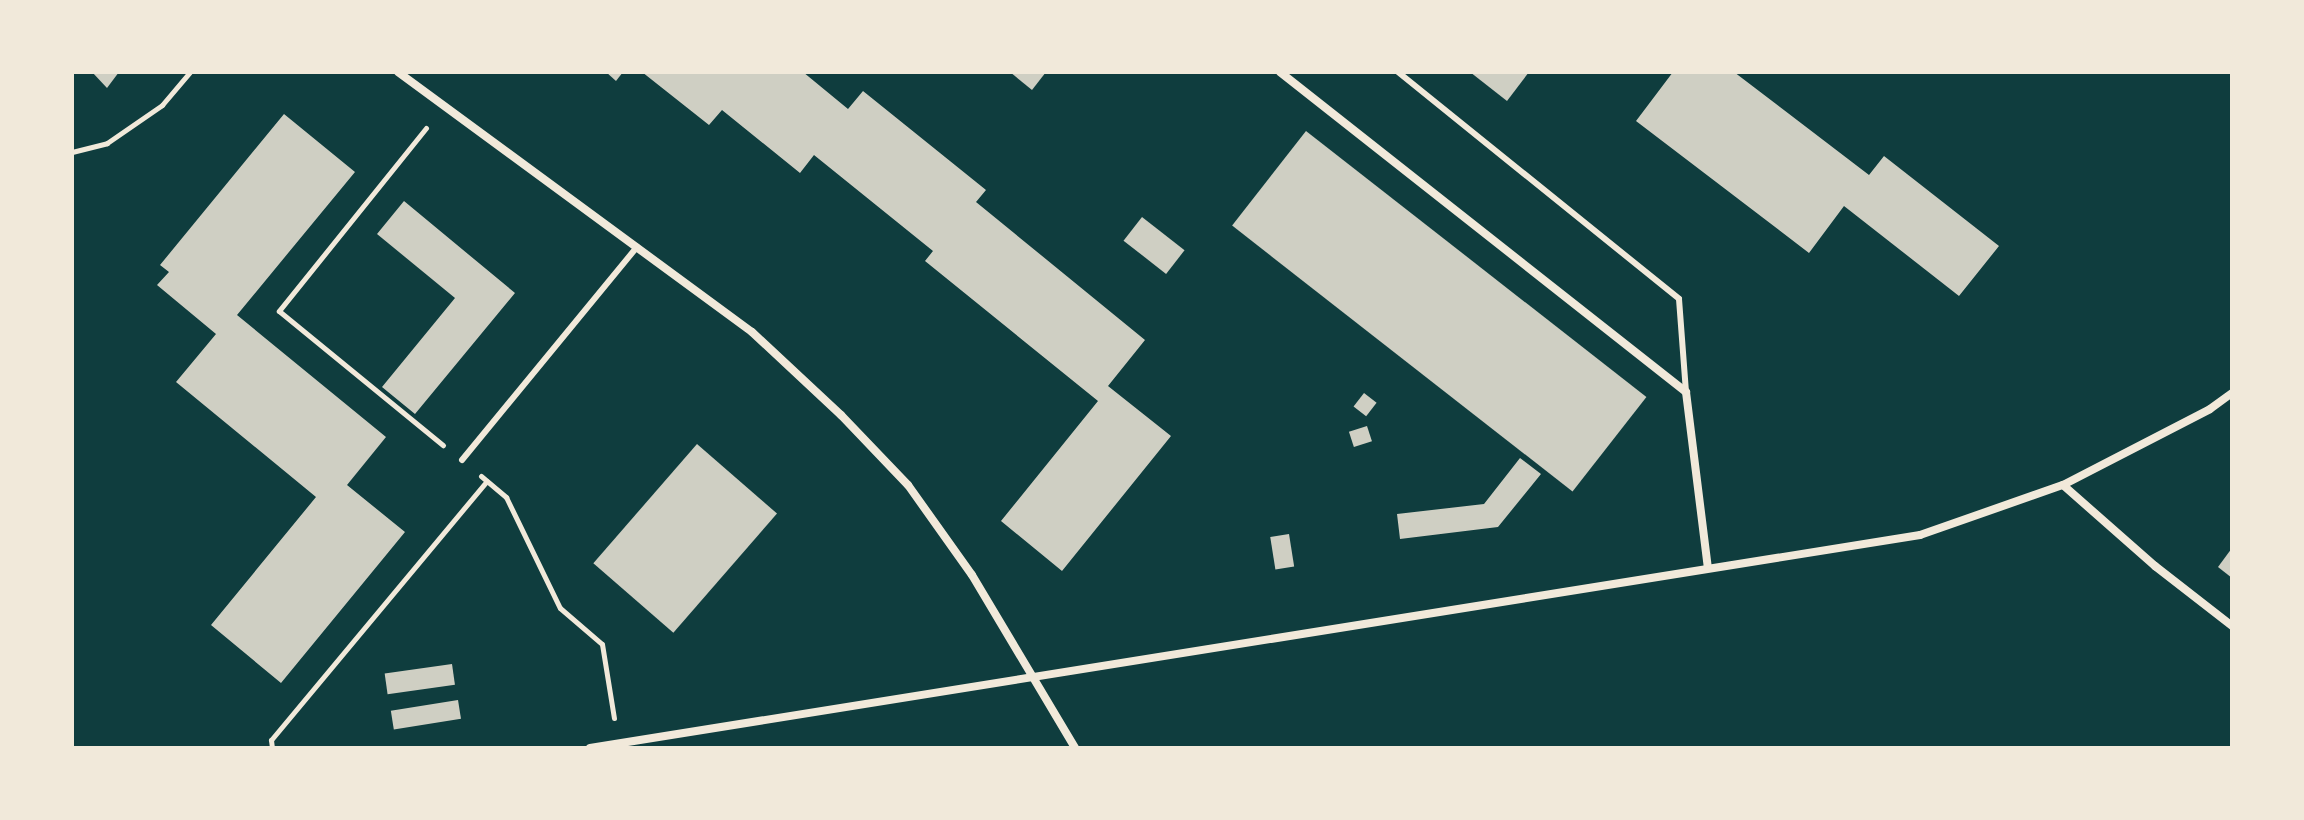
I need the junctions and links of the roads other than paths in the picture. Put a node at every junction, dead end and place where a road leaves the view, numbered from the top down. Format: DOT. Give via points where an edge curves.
graph roads {
  1 [pos="398,72"];
  2 [pos="1280,72"];
  3 [pos="1398,72"];
  4 [pos="637,247"];
  5 [pos="1686,392"];
  6 [pos="2232,393"];
  7 [pos="462,460"];
  8 [pos="2063,485"];
  9 [pos="1708,568"];
  10 [pos="2232,626"];
  11 [pos="1033,679"];
  12 [pos="590,748"];
  13 [pos="1075,748"];
  1 -- 4 [label="street"];
  2 -- 5 [label="street"];
  3 -- 5 [label="lane" via="1679,299"];
  4 -- 7 [label="lane"];
  4 -- 11 [label="street" via="752,332 908,485 972,575"];
  5 -- 9 [label="street"];
  6 -- 8 [label="street"];
  8 -- 9 [label="street" via="1920,535"];
  8 -- 10 [label="street"];
  9 -- 11 [label="street"];
  11 -- 12 [label="street"];
  11 -- 13 [label="street"];
}
